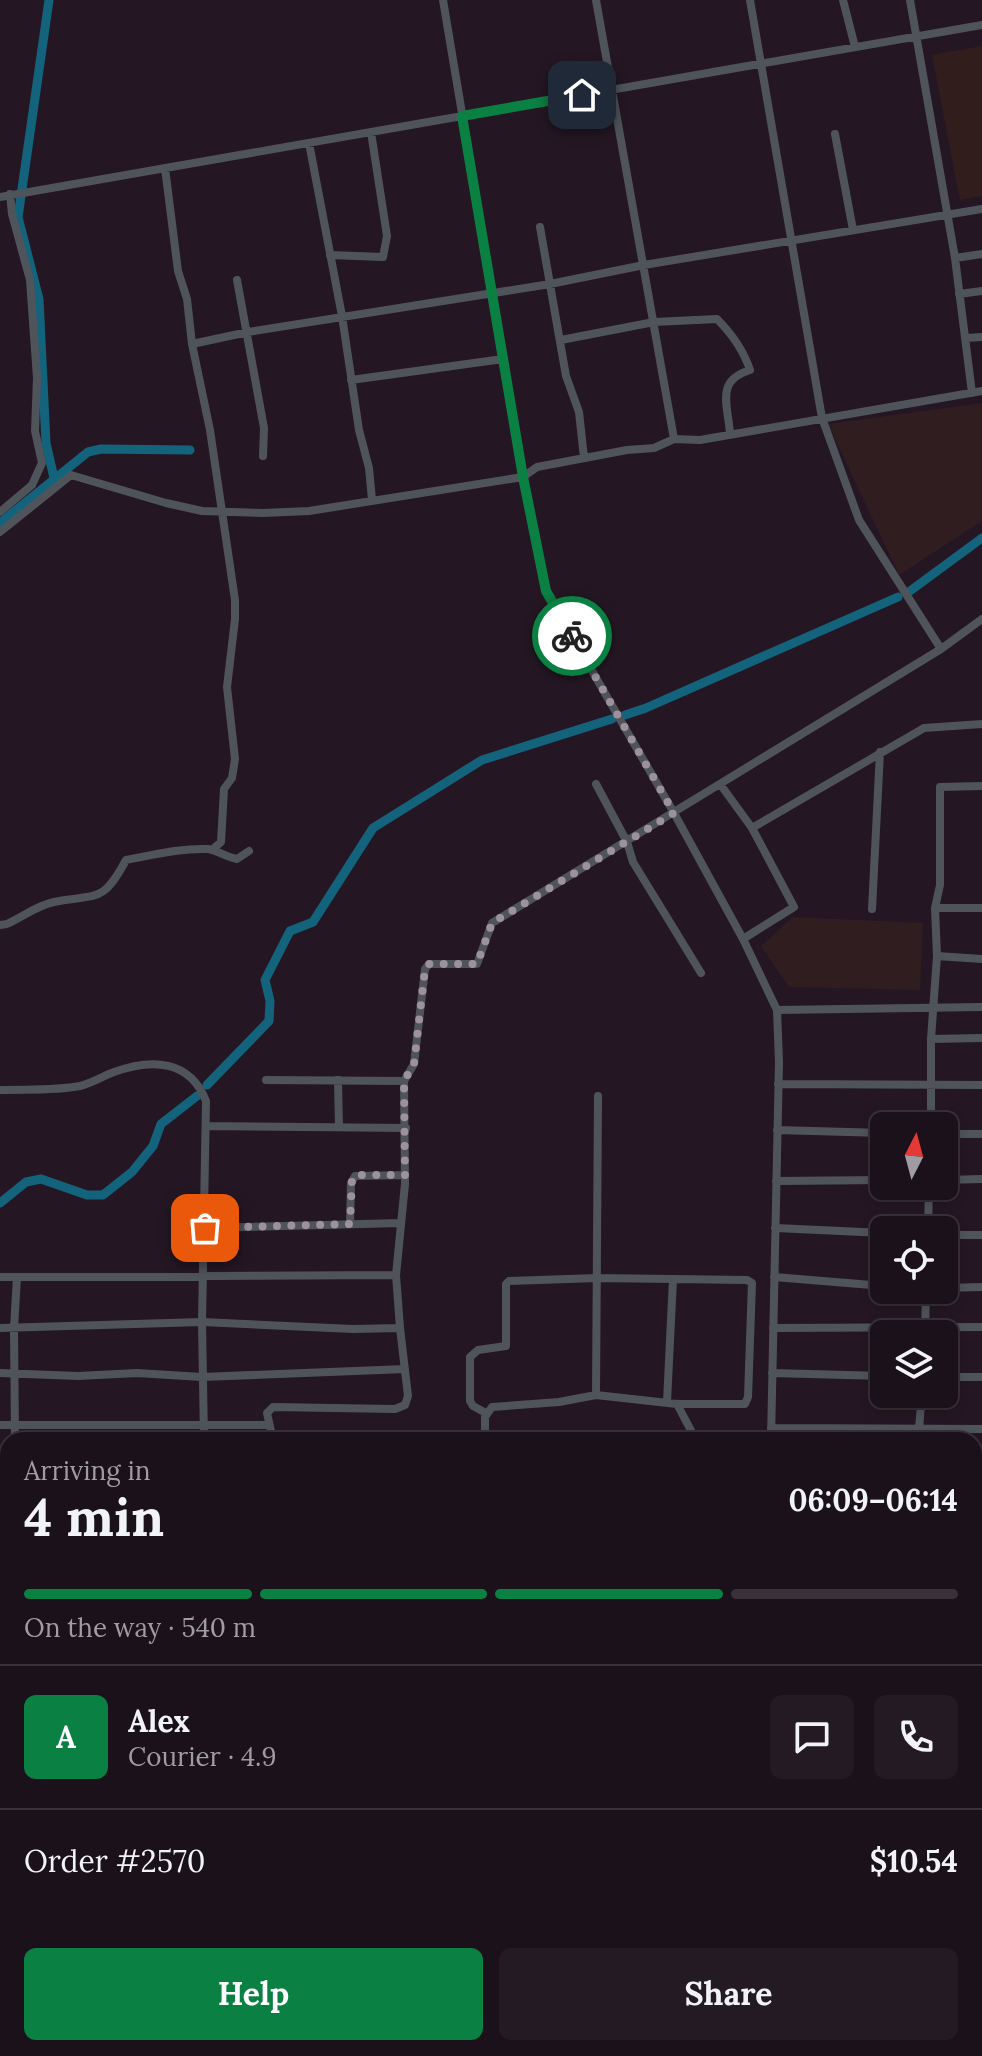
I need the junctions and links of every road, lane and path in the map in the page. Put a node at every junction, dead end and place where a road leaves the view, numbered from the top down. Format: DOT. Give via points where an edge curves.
graph roads {
  1 [pos="443,0"];
  2 [pos="596,0"];
  3 [pos="750,0"];
  4 [pos="843,0"];
  5 [pos="910,0"];
  6 [pos="982,25"];
  7 [pos="917,36"];
  8 [pos="855,47"];
  9 [pos="762,63"];
  10 [pos="612,89"];
  11 [pos="462,116"];
  12 [pos="371,132"];
  13 [pos="835,134"];
  14 [pos="309,143"];
  15 [pos="165,168"];
  16 [pos="10,194"];
  17 [pos="0,197"];
  18 [pos="982,209"];
  19 [pos="946,215"];
  20 [pos="540,227"];
  21 [pos="853,230"];
  22 [pos="791,240"];
  23 [pos="982,254"];
  24 [pos="330,255"];
  25 [pos="955,258"];
  26 [pos="644,265"];
  27 [pos="237,280"];
  28 [pos="550,284"];
  29 [pos="982,291"];
  30 [pos="492,294"];
  31 [pos="959,294"];
  32 [pos="342,316"];
  33 [pos="654,322"];
  34 [pos="248,332"];
  35 [pos="982,337"];
  36 [pos="966,338"];
  37 [pos="561,340"];
  38 [pos="192,344"];
  39 [pos="503,359"];
  40 [pos="351,380"];
  41 [pos="977,392"];
  42 [pos="822,418"];
  43 [pos="730,434"];
  44 [pos="674,439"];
  45 [pos="263,456"];
  46 [pos="584,458"];
  47 [pos="523,477"];
  48 [pos="372,500"];
  49 [pos="0,512"];
  50 [pos="220,513"];
  51 [pos="0,532"];
  52 [pos="982,619"];
  53 [pos="941,649"];
  54 [pos="982,724"];
  55 [pos="880,752"];
  56 [pos="596,784"];
  57 [pos="720,784"];
  58 [pos="982,786"];
  59 [pos="674,813"];
  60 [pos="752,828"];
  61 [pos="627,842"];
  62 [pos="213,849"];
  63 [pos="249,851"];
  64 [pos="935,908"];
  65 [pos="982,908"];
  66 [pos="872,909"];
  67 [pos="0,925"];
  68 [pos="743,939"];
  69 [pos="937,956"];
  70 [pos="982,959"];
  71 [pos="701,973"];
  72 [pos="933,1007"];
  73 [pos="982,1007"];
  74 [pos="777,1010"];
  75 [pos="982,1038"];
  76 [pos="931,1039"];
  77 [pos="266,1080"];
  78 [pos="338,1080"];
  79 [pos="404,1081"];
  80 [pos="778,1084"];
  81 [pos="932,1085"];
  82 [pos="982,1085"];
  83 [pos="0,1090"];
  84 [pos="598,1096"];
  85 [pos="931,1112"];
  86 [pos="206,1126"];
  87 [pos="339,1127"];
  88 [pos="406,1128"];
  89 [pos="777,1130"];
  90 [pos="870,1133"];
  91 [pos="958,1134"];
  92 [pos="982,1134"];
  93 [pos="405,1175"];
  94 [pos="982,1179"];
  95 [pos="870,1180"];
  96 [pos="958,1180"];
  97 [pos="776,1181"];
  98 [pos="401,1223"];
  99 [pos="350,1224"];
  100 [pos="205,1228"];
  101 [pos="775,1228"];
  102 [pos="870,1232"];
  103 [pos="958,1235"];
  104 [pos="982,1235"];
  105 [pos="396,1275"];
  106 [pos="204,1276"];
  107 [pos="0,1277"];
  108 [pos="17,1277"];
  109 [pos="774,1277"];
  110 [pos="597,1278"];
  111 [pos="673,1279"];
  112 [pos="870,1285"];
  113 [pos="982,1287"];
  114 [pos="958,1288"];
  115 [pos="202,1322"];
  116 [pos="982,1327"];
  117 [pos="0,1328"];
  118 [pos="14,1328"];
  119 [pos="400,1328"];
  120 [pos="773,1328"];
  121 [pos="958,1328"];
  122 [pos="870,1329"];
  123 [pos="405,1369"];
  124 [pos="14,1372"];
  125 [pos="0,1373"];
  126 [pos="772,1373"];
  127 [pos="870,1376"];
  128 [pos="202,1377"];
  129 [pos="958,1377"];
  130 [pos="982,1377"];
  131 [pos="596,1395"];
  132 [pos="672,1403"];
  133 [pos="920,1408"];
  134 [pos="486,1413"];
  135 [pos="204,1423"];
  136 [pos="0,1425"];
  137 [pos="15,1425"];
  138 [pos="268,1425"];
  139 [pos="771,1428"];
  140 [pos="918,1429"];
  141 [pos="982,1429"];
  142 [pos="15,1432"];
  143 [pos="204,1432"];
  144 [pos="270,1432"];
  145 [pos="485,1432"];
  146 [pos="691,1432"];
  147 [pos="771,1432"];
  1 -- 11 [label="street"];
  2 -- 10 [label="street"];
  3 -- 9 [label="street"];
  4 -- 8 [label="street"];
  5 -- 7 [label="street"];
  6 -- 7 [label="street"];
  7 -- 8 [label="street"];
  7 -- 19 [label="street"];
  8 -- 9 [label="street"];
  9 -- 10 [label="street"];
  9 -- 22 [label="street"];
  10 -- 11 [label="street"];
  10 -- 26 [label="street"];
  11 -- 12 [label="street"];
  11 -- 30 [label="street"];
  12 -- 14 [label="street"];
  12 -- 24 [label="street" via="387,236 383,257"];
  13 -- 21 [label="street"];
  14 -- 15 [label="street"];
  14 -- 24 [label="street"];
  15 -- 16 [label="street"];
  15 -- 38 [label="street"];
  16 -- 17 [label="street"];
  16 -- 49 [label="street" via="30,280 35,431 42,463 32,485"];
  18 -- 19 [label="street"];
  19 -- 21 [label="street"];
  19 -- 25 [label="street"];
  20 -- 28 [label="street"];
  21 -- 22 [label="street"];
  22 -- 26 [label="street"];
  22 -- 42 [label="street"];
  23 -- 25 [label="street"];
  24 -- 32 [label="street"];
  25 -- 31 [label="street"];
  26 -- 28 [label="street"];
  26 -- 33 [label="street"];
  27 -- 34 [label="street"];
  28 -- 30 [label="street"];
  28 -- 37 [label="street"];
  29 -- 31 [label="street"];
  30 -- 32 [label="street"];
  30 -- 39 [label="street"];
  31 -- 36 [label="street"];
  32 -- 34 [label="street"];
  32 -- 40 [label="street"];
  33 -- 37 [label="street"];
  33 -- 43 [label="street" via="717,319 732,334 750,370 734,375 726,386"];
  33 -- 44 [label="street"];
  34 -- 38 [label="street"];
  34 -- 45 [label="street" via="264,428"];
  35 -- 36 [label="street"];
  36 -- 41 [label="street"];
  37 -- 46 [label="street"];
  38 -- 50 [label="street"];
  39 -- 40 [label="street"];
  39 -- 47 [label="street"];
  40 -- 48 [label="street"];
  41 -- 42 [label="street"];
  42 -- 43 [label="street"];
  42 -- 53 [label="street" via="859,520"];
  43 -- 44 [label="street"];
  44 -- 46 [label="street" via="654,448"];
  46 -- 47 [label="street" via="537,467"];
  47 -- 48 [label="street"];
  47 -- 59 [label="street" via="546,591"];
  48 -- 50 [label="street" via="309,511"];
  50 -- 51 [label="street" via="71,475"];
  50 -- 62 [label="street" via="235,600 227,687 235,759 224,789 221,842"];
  52 -- 53 [label="street"];
  53 -- 57 [label="street"];
  54 -- 55 [label="street" via="924,728"];
  55 -- 60 [label="street"];
  55 -- 66 [label="street"];
  56 -- 61 [label="street"];
  57 -- 59 [label="street"];
  57 -- 60 [label="street"];
  58 -- 64 [label="street" via="940,787 940,885"];
  59 -- 61 [label="street"];
  59 -- 68 [label="street"];
  60 -- 68 [label="street" via="794,907"];
  61 -- 71 [label="street" via="633,862"];
  61 -- 79 [label="street" via="492,923 477,964 429,964 414,1064"];
  62 -- 63 [label="street" via="237,859"];
  62 -- 67 [label="street" via="126,860 114,883 92,898 51,902"];
  64 -- 65 [label="street"];
  64 -- 69 [label="street"];
  68 -- 74 [label="street"];
  69 -- 70 [label="street"];
  69 -- 72 [label="street"];
  72 -- 73 [label="street"];
  72 -- 74 [label="street"];
  72 -- 76 [label="street"];
  74 -- 80 [label="street"];
  75 -- 76 [label="street"];
  76 -- 81 [label="street"];
  77 -- 78 [label="street"];
  78 -- 79 [label="street"];
  78 -- 87 [label="street"];
  79 -- 88 [label="street"];
  80 -- 81 [label="street"];
  80 -- 89 [label="street"];
  81 -- 82 [label="street"];
  81 -- 85 [label="street"];
  83 -- 86 [label="street" via="82,1086 118,1070 158,1062 177,1067 201,1087"];
  84 -- 110 [label="street"];
  86 -- 87 [label="street"];
  86 -- 100 [label="street"];
  87 -- 88 [label="street"];
  88 -- 93 [label="street"];
  89 -- 90 [label="street"];
  89 -- 97 [label="street"];
  91 -- 92 [label="street"];
  93 -- 98 [label="street"];
  93 -- 99 [label="street" via="352,1178"];
  94 -- 96 [label="street"];
  95 -- 97 [label="street"];
  97 -- 101 [label="street"];
  98 -- 99 [label="street"];
  98 -- 105 [label="street"];
  99 -- 100 [label="street"];
  100 -- 106 [label="street"];
  101 -- 102 [label="street"];
  101 -- 109 [label="street"];
  103 -- 104 [label="street"];
  105 -- 106 [label="street"];
  105 -- 119 [label="street"];
  106 -- 108 [label="street"];
  106 -- 115 [label="street"];
  107 -- 108 [label="street"];
  108 -- 118 [label="street"];
  109 -- 112 [label="street"];
  109 -- 120 [label="street"];
  110 -- 111 [label="street"];
  110 -- 131 [label="street"];
  110 -- 134 [label="street" via="506,1284 506,1346 478,1350 470,1357 470,1401"];
  111 -- 132 [label="street"];
  111 -- 132 [label="street" via="752,1283 747,1403"];
  113 -- 114 [label="street"];
  115 -- 118 [label="street"];
  115 -- 119 [label="street"];
  115 -- 128 [label="street"];
  116 -- 121 [label="street"];
  117 -- 118 [label="street"];
  118 -- 124 [label="street"];
  119 -- 123 [label="street"];
  120 -- 122 [label="street"];
  120 -- 126 [label="street"];
  123 -- 128 [label="street"];
  123 -- 138 [label="street" via="405,1405 273,1407 267,1413"];
  124 -- 125 [label="street"];
  124 -- 128 [label="street"];
  124 -- 137 [label="street"];
  126 -- 127 [label="street"];
  126 -- 139 [label="street"];
  128 -- 135 [label="street"];
  129 -- 130 [label="street"];
  131 -- 132 [label="street"];
  131 -- 134 [label="street" via="492,1407"];
  132 -- 146 [label="street"];
  133 -- 140 [label="street"];
  134 -- 145 [label="street"];
  135 -- 137 [label="street"];
  135 -- 138 [label="street"];
  135 -- 143 [label="street"];
  136 -- 137 [label="street"];
  137 -- 142 [label="street"];
  138 -- 144 [label="street"];
  139 -- 140 [label="street"];
  139 -- 147 [label="street"];
  140 -- 141 [label="street"];
}
